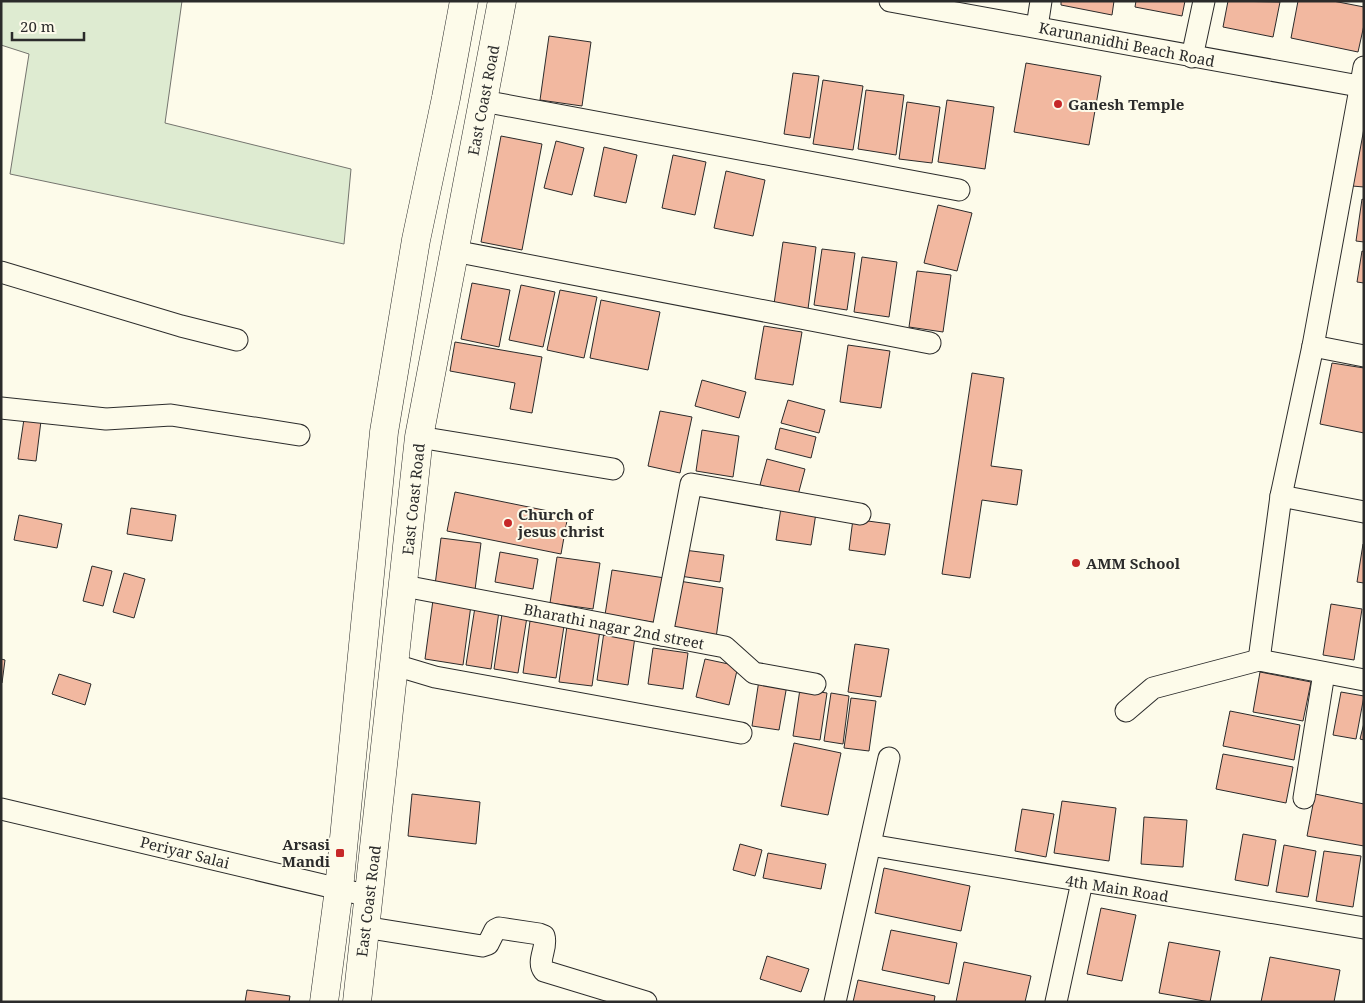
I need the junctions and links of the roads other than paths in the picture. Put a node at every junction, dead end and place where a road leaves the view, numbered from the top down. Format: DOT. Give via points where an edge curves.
graph roads {
  1 [pos="464,1"];
  2 [pos="502,1"];
  3 [pos="890,1"];
  4 [pos="1041,1"];
  5 [pos="1204,1"];
  6 [pos="1037,27"];
  7 [pos="1192,57"];
  8 [pos="1362,80"];
  9 [pos="483,101"];
  10 [pos="959,190"];
  11 [pos="454,251"];
  12 [pos="1,272"];
  13 [pos="237,340"];
  14 [pos="930,343"];
  15 [pos="1313,346"];
  16 [pos="1364,356"];
  17 [pos="1,408"];
  18 [pos="299,435"];
  19 [pos="419,437"];
  20 [pos="613,469"];
  21 [pos="1281,496"];
  22 [pos="1364,512"];
  23 [pos="860,514"];
  24 [pos="404,586"];
  25 [pos="662,635"];
  26 [pos="1259,660"];
  27 [pos="396,665"];
  28 [pos="1324,673"];
  29 [pos="1364,680"];
  30 [pos="816,684"];
  31 [pos="1126,711"];
  32 [pos="741,733"];
  33 [pos="889,758"];
  34 [pos="1304,798"];
  35 [pos="1,808"];
  36 [pos="870,845"];
  37 [pos="1082,882"];
  38 [pos="339,889"];
  39 [pos="369,896"];
  40 [pos="364,927"];
  41 [pos="1364,928"];
  42 [pos="324,1002"];
  43 [pos="357,1002"];
  44 [pos="646,1002"];
  45 [pos="835,1002"];
  46 [pos="1056,1002"];
  1 -- 38 [label="main road, East Coast Road" via="416,240 384,432"];
  2 -- 9 [label="main road, East Coast Road"];
  3 -- 6 [label="street, Karunanidhi Beach Road"];
  4 -- 6 [label="street"];
  5 -- 7 [label="street"];
  6 -- 7 [label="street, Karunanidhi Beach Road"];
  7 -- 8 [label="street, Karunanidhi Beach Road"];
  8 -- 15 [label="street"];
  9 -- 10 [label="street"];
  9 -- 11 [label="main road, East Coast Road"];
  11 -- 14 [label="street"];
  11 -- 19 [label="main road, East Coast Road"];
  12 -- 13 [label="street" via="172,324"];
  15 -- 16 [label="street"];
  15 -- 21 [label="street"];
  17 -- 18 [label="street" via="106,420 171,415"];
  19 -- 20 [label="street"];
  19 -- 24 [label="main road, East Coast Road"];
  21 -- 22 [label="street"];
  21 -- 26 [label="street"];
  23 -- 25 [label="street" via="691,484"];
  24 -- 25 [label="street, Bharathi nagar 2nd street"];
  24 -- 27 [label="main road, East Coast Road"];
  25 -- 30 [label="street, Bharathi nagar 2nd street" via="725,647 754,673"];
  26 -- 28 [label="street"];
  26 -- 31 [label="street" via="1153,688"];
  27 -- 32 [label="street" via="435,677"];
  27 -- 39 [label="main road, East Coast Road"];
  28 -- 29 [label="street"];
  28 -- 34 [label="street"];
  33 -- 36 [label="street"];
  35 -- 38 [label="street, Periyar Salai"];
  36 -- 37 [label="street, 4th Main Road"];
  36 -- 45 [label="street"];
  37 -- 41 [label="street, 4th Main Road"];
  37 -- 46 [label="street"];
  38 -- 39 [label="street, Periyar Salai"];
  38 -- 42 [label="main road, East Coast Road"];
  39 -- 40 [label="main road, East Coast Road"];
  40 -- 43 [label="main road, East Coast Road"];
  40 -- 44 [label="street" via="482,946 488,944 499,928 539,934 545,940 541,965 544,971"];
}
